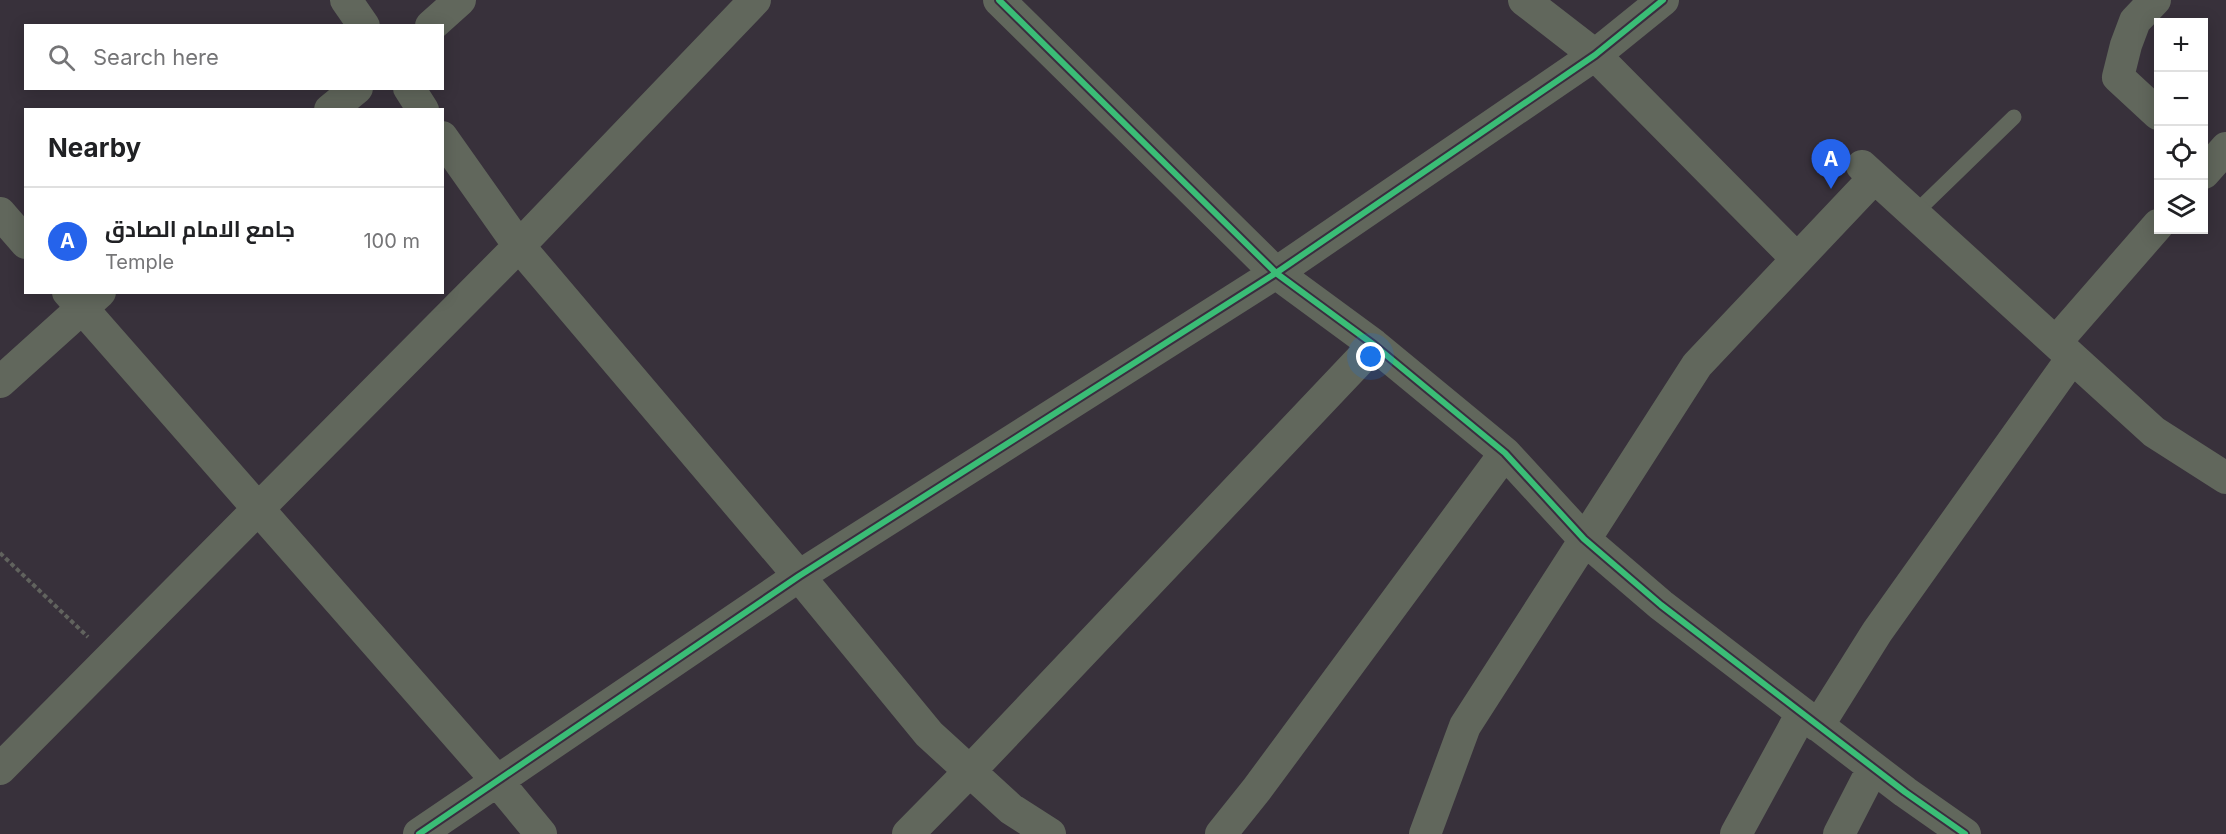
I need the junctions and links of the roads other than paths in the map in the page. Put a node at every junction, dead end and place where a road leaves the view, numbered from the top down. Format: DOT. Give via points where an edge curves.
graph roads {
  1 [pos="346,0"];
  2 [pos="460,0"];
  3 [pos="755,0"];
  4 [pos="999,0"];
  5 [pos="1524,0"];
  6 [pos="1663,0"];
  7 [pos="2154,0"];
  8 [pos="363,24"];
  9 [pos="433,24"];
  10 [pos="1595,55"];
  11 [pos="355,90"];
  12 [pos="410,90"];
  13 [pos="332,108"];
  14 [pos="422,108"];
  15 [pos="2154,110"];
  16 [pos="2014,117"];
  17 [pos="444,140"];
  18 [pos="0,213"];
  19 [pos="1914,214"];
  20 [pos="2154,230"];
  21 [pos="24,241"];
  22 [pos="519,246"];
  23 [pos="1797,259"];
  24 [pos="1276,273"];
  25 [pos="83,298"];
  26 [pos="1374,345"];
  27 [pos="2064,350"];
  28 [pos="0,382"];
  29 [pos="1505,453"];
  30 [pos="2226,478"];
  31 [pos="258,509"];
  32 [pos="1584,539"];
  33 [pos="798,576"];
  34 [pos="1810,719"];
  35 [pos="1873,768"];
  36 [pos="0,769"];
  37 [pos="970,771"];
  38 [pos="498,782"];
  39 [pos="420,834"];
  40 [pos="541,834"];
  41 [pos="908,834"];
  42 [pos="1050,834"];
  43 [pos="1221,834"];
  44 [pos="1425,834"];
  45 [pos="1736,834"];
  46 [pos="1839,834"];
  47 [pos="1965,834"];
  1 -- 8 [label="street"];
  2 -- 9 [label="street"];
  3 -- 22 [label="street"];
  4 -- 24 [label="street"];
  5 -- 10 [label="street"];
  6 -- 10 [label="street"];
  7 -- 15 [label="street" via="2135,21 2118,77"];
  10 -- 23 [label="street"];
  10 -- 24 [label="street"];
  11 -- 13 [label="street"];
  12 -- 14 [label="street"];
  16 -- 19 [label="lane"];
  17 -- 22 [label="street"];
  18 -- 21 [label="street"];
  19 -- 23 [label="street" via="1868,172"];
  19 -- 27 [label="street"];
  20 -- 27 [label="street"];
  22 -- 31 [label="street"];
  22 -- 33 [label="street"];
  23 -- 32 [label="street" via="1697,365"];
  24 -- 26 [label="street"];
  24 -- 33 [label="street"];
  25 -- 28 [label="street"];
  25 -- 31 [label="street"];
  26 -- 29 [label="street"];
  26 -- 37 [label="street"];
  27 -- 30 [label="street" via="2154,432"];
  27 -- 34 [label="street" via="1877,632"];
  29 -- 32 [label="street"];
  29 -- 43 [label="street"];
  31 -- 36 [label="street"];
  31 -- 38 [label="street"];
  32 -- 34 [label="street" via="1661,605"];
  32 -- 44 [label="street" via="1465,726"];
  33 -- 37 [label="street" via="929,734"];
  33 -- 38 [label="street"];
  34 -- 35 [label="street"];
  34 -- 45 [label="street"];
  35 -- 46 [label="street"];
  35 -- 47 [label="street"];
  37 -- 41 [label="street"];
  37 -- 42 [label="street" via="1011,808"];
  38 -- 39 [label="street"];
  38 -- 40 [label="street"];
}
